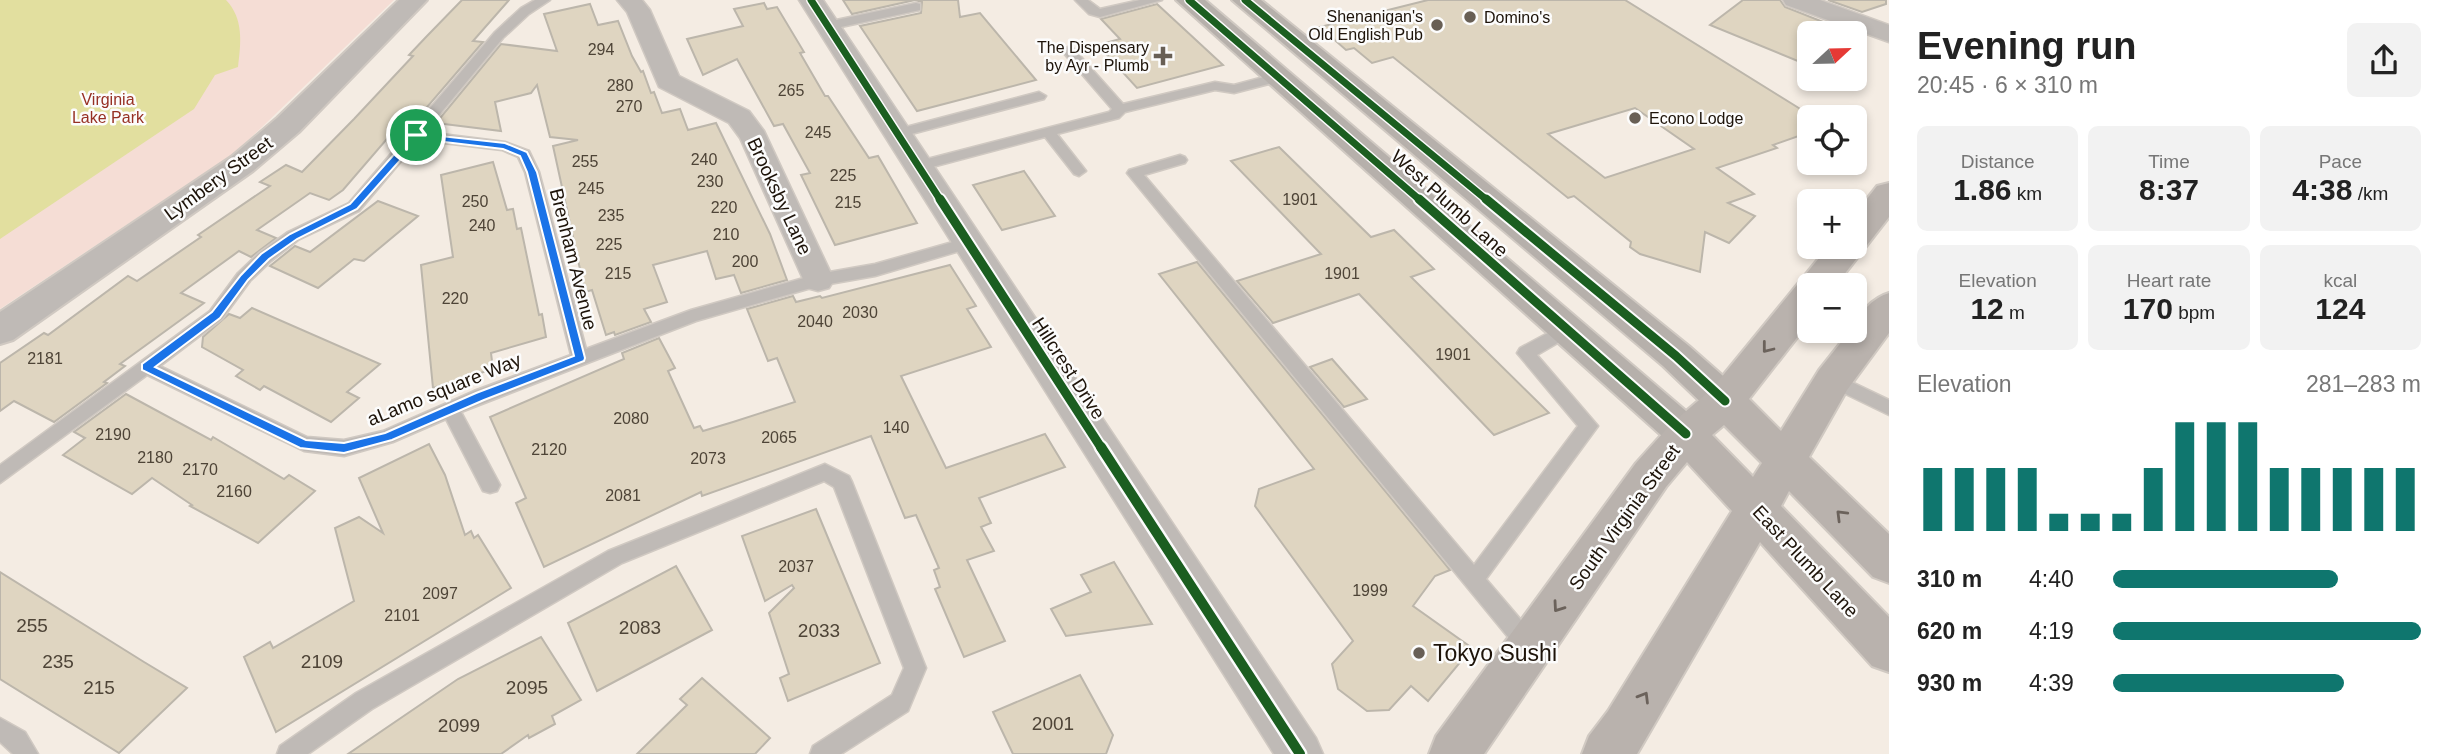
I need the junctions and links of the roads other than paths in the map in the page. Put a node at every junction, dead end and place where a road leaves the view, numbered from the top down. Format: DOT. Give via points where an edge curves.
graph roads {
  1 [pos="414,0"];
  2 [pos="544,0"];
  3 [pos="629,0"];
  4 [pos="1081,0"];
  5 [pos="1156,0"];
  6 [pos="1189,0"];
  7 [pos="1245,0"];
  8 [pos="1795,0"];
  9 [pos="916,6"];
  10 [pos="819,13"];
  11 [pos="1889,34"];
  12 [pos="1068,51"];
  13 [pos="1279,77"];
  14 [pos="1039,96"];
  15 [pos="1121,109"];
  16 [pos="1048,132"];
  17 [pos="897,134"];
  18 [pos="416,135"];
  19 [pos="1180,160"];
  20 [pos="917,166"];
  21 [pos="1079,172"];
  22 [pos="1889,194"];
  23 [pos="1867,222"];
  24 [pos="967,243"];
  25 [pos="1838,259"];
  26 [pos="1826,273"];
  27 [pos="818,280"];
  28 [pos="1889,306"];
  29 [pos="1797,311"];
  30 [pos="0,330"];
  31 [pos="1567,330"];
  32 [pos="580,358"];
  33 [pos="146,367"];
  34 [pos="1833,380"];
  35 [pos="1725,401"];
  36 [pos="1889,408"];
  37 [pos="450,409"];
  38 [pos="1686,434"];
  39 [pos="1786,461"];
  40 [pos="1,472"];
  41 [pos="1723,473"];
  42 [pos="489,485"];
  43 [pos="1756,508"];
  44 [pos="1889,563"];
  45 [pos="1474,580"];
  46 [pos="1530,647"];
  47 [pos="1889,650"];
  48 [pos="0,729"];
  49 [pos="27,754"];
  50 [pos="288,754"];
  51 [pos="821,754"];
  52 [pos="1300,754"];
  53 [pos="1454,754"];
  54 [pos="1607,754"];
  1 -- 30 [label="street, Lymbery Street" via="288,125 242,164"];
  2 -- 18 [label="lane" via="499,35"];
  3 -- 27 [label="street, Brooksby Lane" via="638,10 668,81 739,117 754,137"];
  4 -- 5 [label="lane" via="1100,13"];
  6 -- 13 [label="main road, West Plumb Lane"];
  7 -- 35 [label="main road, West Plumb Lane"];
  8 -- 11 [label="street"];
  9 -- 10 [label="lane"];
  10 -- 17 [label="street, Hillcrest Drive"];
  12 -- 15 [label="lane"];
  13 -- 15 [label="lane" via="1234,89 1215,86"];
  13 -- 31 [label="main road, West Plumb Lane"];
  14 -- 17 [label="lane"];
  15 -- 16 [label="lane" via="1114,115"];
  16 -- 20 [label="lane"];
  16 -- 21 [label="lane"];
  17 -- 20 [label="street, Hillcrest Drive"];
  18 -- 32 [label="lane, Brenham Avenue" via="505,146 524,154"];
  18 -- 33 [label="lane" via="354,207 293,236 265,257 216,315"];
  19 -- 45 [label="lane" via="1134,173"];
  20 -- 24 [label="street, Hillcrest Drive"];
  22 -- 23 [label="main road"];
  24 -- 27 [label="lane, aLamo square Way" via="875,270"];
  24 -- 52 [label="street, Hillcrest Drive"];
  25 -- 26 [label="main road"];
  27 -- 32 [label="lane, aLamo square Way" via="691,316"];
  28 -- 34 [label="main road"];
  29 -- 35 [label="main road, South Virginia Street, one-way"];
  31 -- 38 [label="main road, West Plumb Lane"];
  31 -- 45 [label="lane" via="1526,353 1589,426"];
  32 -- 37 [label="lane, aLamo square Way"];
  33 -- 37 [label="lane, aLamo square Way" via="304,444 344,448 387,437"];
  33 -- 40 [label="lane"];
  34 -- 36 [label="lane"];
  34 -- 39 [label="main road"];
  35 -- 38 [label="main road, South Virginia Street"];
  35 -- 39 [label="main road, West Plumb Lane"];
  37 -- 42 [label="lane"];
  38 -- 41 [label="main road, West Plumb Lane"];
  38 -- 46 [label="main road, South Virginia Street, one-way" via="1651,475"];
  39 -- 43 [label="main road"];
  44 -- 39 [label="main road, one-way"];
  41 -- 43 [label="main road, East Plumb Lane"];
  43 -- 47 [label="main road, East Plumb Lane"];
  54 -- 43 [label="main road, one-way"];
  45 -- 46 [label="lane"];
  46 -- 53 [label="main road, South Virginia Street"];
  48 -- 49 [label="lane"];
  50 -- 51 [label="lane" via="364,701 615,557 825,472 842,482 915,668 900,703"];
}
